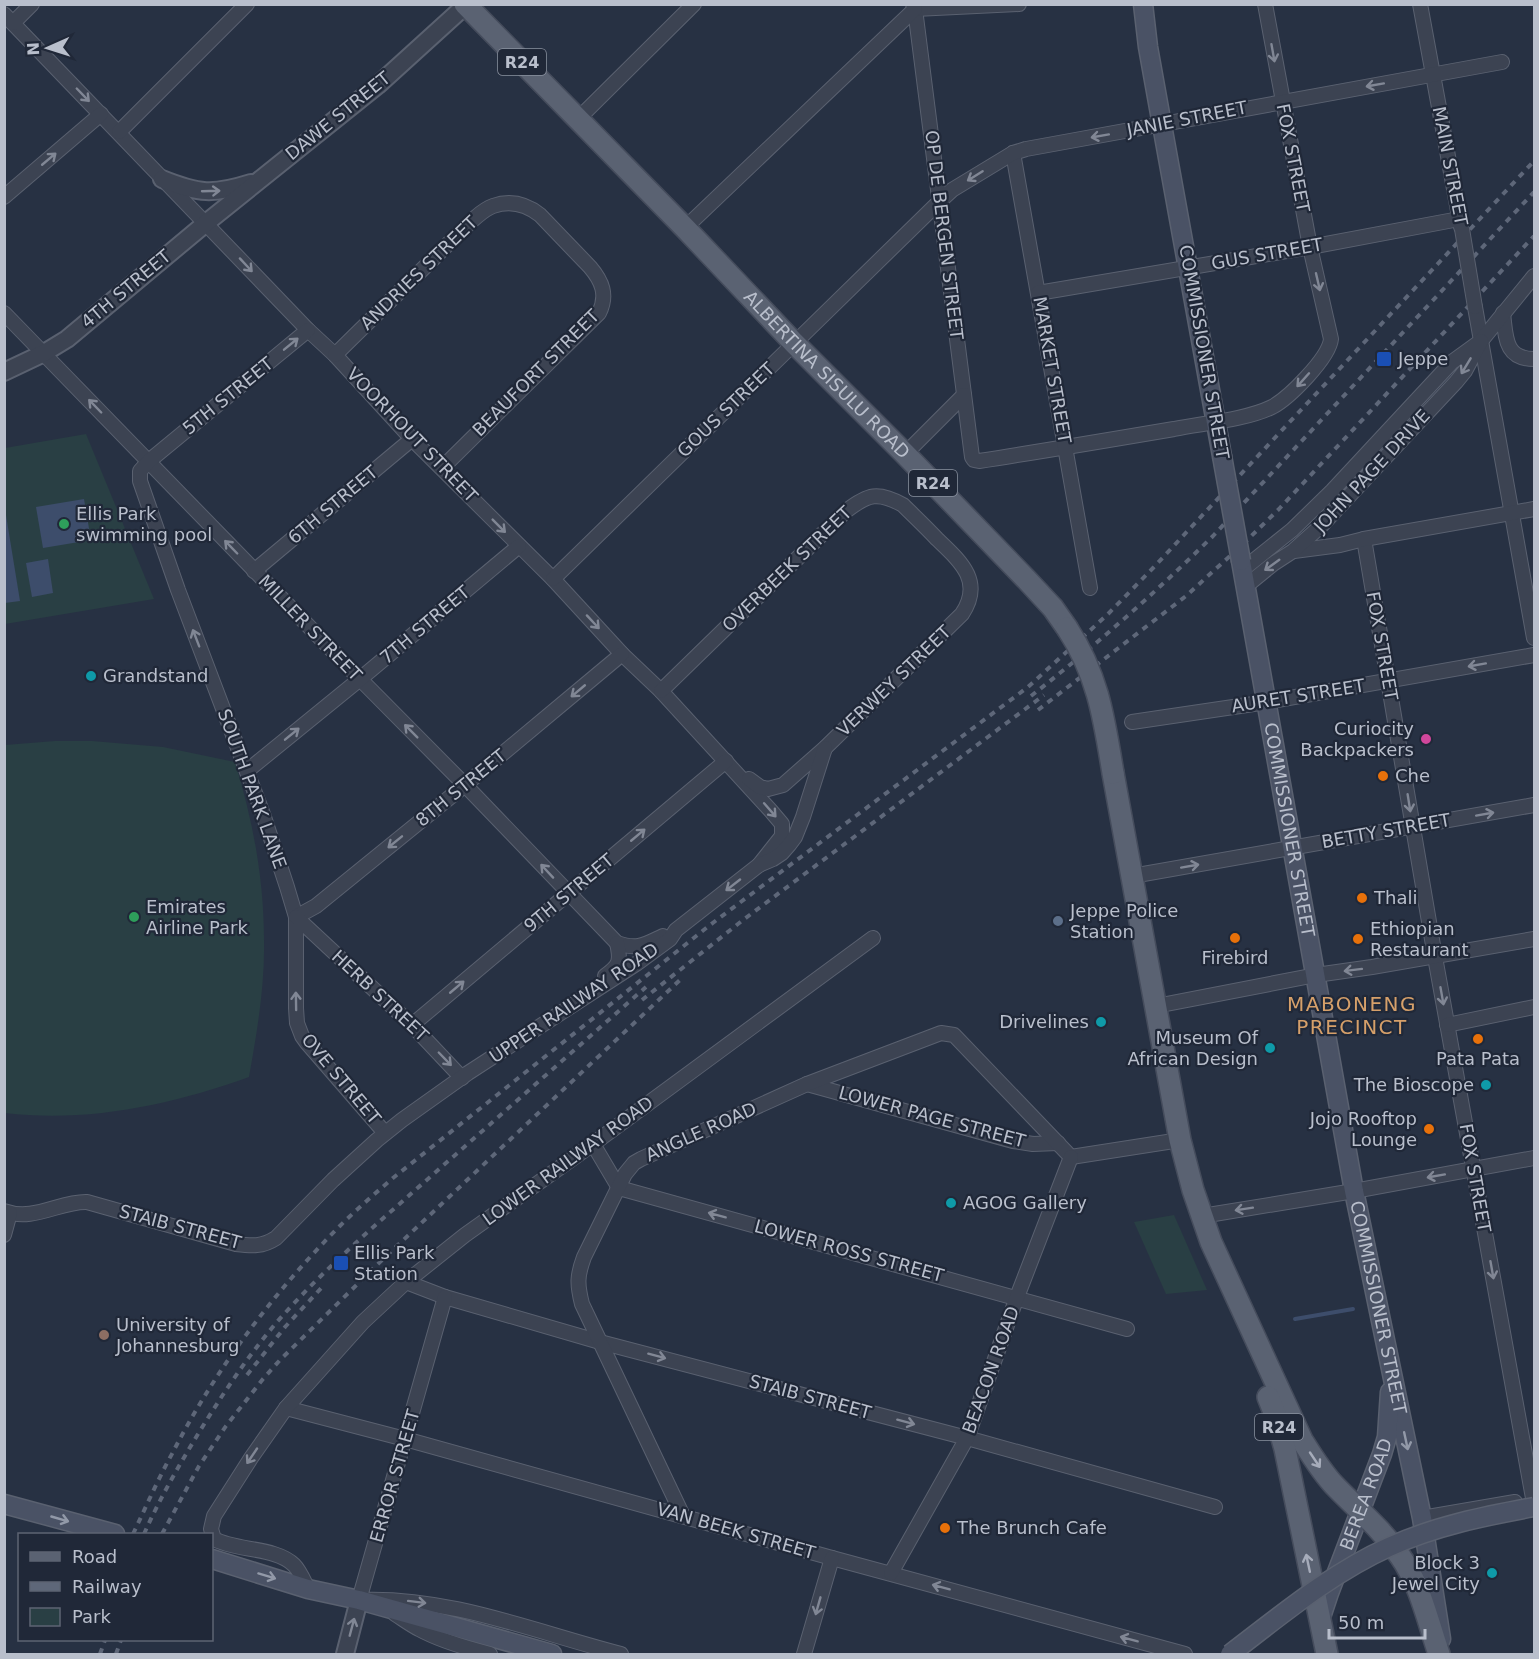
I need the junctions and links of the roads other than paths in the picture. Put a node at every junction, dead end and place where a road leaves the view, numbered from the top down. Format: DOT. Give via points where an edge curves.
graph roads {
  1 [pos="32,4"];
  2 [pos="247,4"];
  3 [pos="694,4"];
  4 [pos="1019,4"];
  5 [pos="1143,4"];
  6 [pos="1420,4"];
  7 [pos="466,5"];
  8 [pos="1265,5"];
  9 [pos="989,6"];
  10 [pos="914,7"];
  11 [pos="9,19"];
  12 [pos="1502,62"];
  13 [pos="1432,74"];
  14 [pos="1282,101"];
  15 [pos="102,114"];
  16 [pos="578,119"];
  17 [pos="1162,124"];
  18 [pos="119,132"];
  19 [pos="1013,153"];
  20 [pos="162,179"];
  21 [pos="260,180"];
  22 [pos="4,196"];
  23 [pos="940,201"];
  24 [pos="511,203"];
  25 [pos="206,223"];
  26 [pos="1461,224"];
  27 [pos="685,228"];
  28 [pos="1310,247"];
  29 [pos="1189,268"];
  30 [pos="1534,276"];
  31 [pos="1038,293"];
  32 [pos="4,313"];
  33 [pos="1503,313"];
  34 [pos="308,330"];
  35 [pos="1479,335"];
  36 [pos="794,343"];
  37 [pos="44,352"];
  38 [pos="335,355"];
  39 [pos="1534,359"];
  40 [pos="4,372"];
  41 [pos="964,395"];
  42 [pos="1216,421"];
  43 [pos="412,439"];
  44 [pos="1066,447"];
  45 [pos="905,454"];
  46 [pos="974,460"];
  47 [pos="149,461"];
  48 [pos="442,468"];
  49 [pos="1534,509"];
  50 [pos="1513,513"];
  51 [pos="1364,539"];
  52 [pos="519,546"];
  53 [pos="1293,551"];
  54 [pos="254,571"];
  55 [pos="1243,572"];
  56 [pos="553,579"];
  57 [pos="1090,588"];
  58 [pos="962,614"];
  59 [pos="1534,638"];
  60 [pos="622,654"];
  61 [pos="1534,655"];
  62 [pos="360,680"];
  63 [pos="1388,681"];
  64 [pos="661,691"];
  65 [pos="1267,702"];
  66 [pos="1132,722"];
  67 [pos="825,748"];
  68 [pos="731,766"];
  69 [pos="247,771"];
  70 [pos="465,785"];
  71 [pos="1534,805"];
  72 [pos="1412,826"];
  73 [pos="795,837"];
  74 [pos="1293,847"];
  75 [pos="759,865"];
  76 [pos="1132,876"];
  77 [pos="568,893"];
  78 [pos="296,917"];
  79 [pos="676,930"];
  80 [pos="873,938"];
  81 [pos="1534,939"];
  82 [pos="617,943"];
  83 [pos="1435,957"];
  84 [pos="1316,975"];
  85 [pos="1156,1006"];
  86 [pos="1534,1006"];
  87 [pos="412,1025"];
  88 [pos="1447,1025"];
  89 [pos="465,1075"];
  90 [pos="807,1084"];
  91 [pos="385,1133"];
  92 [pos="1180,1140"];
  93 [pos="1058,1143"];
  94 [pos="593,1144"];
  95 [pos="1071,1157"];
  96 [pos="1534,1158"];
  97 [pos="1474,1169"];
  98 [pos="619,1188"];
  99 [pos="1354,1191"];
  100 [pos="8,1212"];
  101 [pos="1202,1216"];
  102 [pos="4,1235"];
  103 [pos="1211,1242"];
  104 [pos="406,1282"];
  105 [pos="445,1297"];
  106 [pos="1017,1297"];
  107 [pos="1127,1329"];
  108 [pos="600,1342"];
  109 [pos="1390,1364"];
  110 [pos="286,1408"];
  111 [pos="966,1438"];
  112 [pos="405,1439"];
  113 [pos="1534,1501"];
  114 [pos="4,1504"];
  115 [pos="1215,1507"];
  116 [pos="1361,1512"];
  117 [pos="683,1516"];
  118 [pos="1422,1518"];
  119 [pos="111,1533"];
  120 [pos="212,1533"];
  121 [pos="213,1536"];
  122 [pos="832,1558"];
  123 [pos="213,1559"];
  124 [pos="891,1573"];
  125 [pos="308,1589"];
  126 [pos="359,1600"];
  127 [pos="389,1609"];
  128 [pos="1320,1620"];
  129 [pos="345,1654"];
  130 [pos="490,1654"];
  131 [pos="552,1654"];
  132 [pos="621,1654"];
  133 [pos="804,1654"];
  134 [pos="1185,1654"];
  135 [pos="1230,1654"];
  136 [pos="1327,1654"];
  137 [pos="1439,1654"];
  138 [pos="1444,1654"];
  1 -- 11 [label="street"];
  2 -- 18 [label="street"];
  3 -- 16 [label="street"];
  4 -- 9 [label="street"];
  5 -- 17 [label="main road, COMMISSIONER STREET"];
  6 -- 13 [label="street, MAIN STREET"];
  7 -- 16 [label="main road, ALBERTINA SISULU ROAD / R24"];
  7 -- 21 [label="street, DAWE STREET" via="378,85"];
  8 -- 14 [label="street, FOX STREET, one-way"];
  9 -- 10 [label="street"];
  10 -- 23 [label="street, OP DE BERGEN STREET"];
  10 -- 27 [label="street"];
  11 -- 15 [label="street, VOORHOUT STREET, one-way"];
  12 -- 13 [label="street, JANIE STREET"];
  13 -- 14 [label="street, JANIE STREET, one-way"];
  13 -- 26 [label="street, MAIN STREET"];
  14 -- 17 [label="street, JANIE STREET"];
  14 -- 28 [label="street, FOX STREET"];
  15 -- 18 [label="street, VOORHOUT STREET"];
  22 -- 15 [label="street, one-way"];
  16 -- 27 [label="main road, ALBERTINA SISULU ROAD / R24"];
  17 -- 19 [label="street, JANIE STREET, one-way"];
  17 -- 29 [label="main road, COMMISSIONER STREET"];
  18 -- 20 [label="street, VOORHOUT STREET"];
  19 -- 23 [label="street, GOUS STREET, one-way"];
  19 -- 31 [label="street, MARKET STREET"];
  20 -- 21 [label="street, one-way" via="204,192"];
  20 -- 25 [label="street, VOORHOUT STREET"];
  21 -- 25 [label="street, DAWE STREET"];
  23 -- 36 [label="street, GOUS STREET"];
  23 -- 41 [label="street, OP DE BERGEN STREET"];
  24 -- 38 [label="street, ANDRIES STREET" via="484,210"];
  24 -- 48 [label="street, BEAUFORT STREET" via="534,210 547,222 597,275 604,301 599,312"];
  25 -- 34 [label="street, VOORHOUT STREET, one-way"];
  25 -- 37 [label="street, 4TH STREET" via="67,339"];
  26 -- 28 [label="street, GUS STREET"];
  26 -- 35 [label="street, MAIN STREET, bridge"];
  27 -- 36 [label="main road, ALBERTINA SISULU ROAD / R24"];
  28 -- 29 [label="street, GUS STREET"];
  28 -- 42 [label="street, FOX STREET, one-way" via="1331,339 1325,356 1283,401 1258,413"];
  29 -- 31 [label="street, GUS STREET"];
  29 -- 42 [label="main road, COMMISSIONER STREET"];
  30 -- 33 [label="street, JOHN PAGE DRIVE"];
  31 -- 44 [label="street, MARKET STREET"];
  32 -- 37 [label="street, MILLER STREET"];
  33 -- 35 [label="street, JOHN PAGE DRIVE"];
  33 -- 39 [label="street" via="1511,351"];
  34 -- 38 [label="street, VOORHOUT STREET"];
  47 -- 34 [label="street, 5TH STREET, one-way"];
  35 -- 50 [label="street, MAIN STREET"];
  35 -- 53 [label="street, JOHN PAGE DRIVE, one-way" via="1456,382"];
  35 -- 55 [label="street, JOHN PAGE DRIVE" via="1332,491"];
  36 -- 45 [label="main road, ALBERTINA SISULU ROAD / R24"];
  36 -- 56 [label="street, GOUS STREET"];
  37 -- 40 [label="street, 4TH STREET"];
  47 -- 37 [label="street, MILLER STREET, one-way"];
  38 -- 43 [label="street, VOORHOUT STREET"];
  41 -- 45 [label="street"];
  41 -- 46 [label="street, OP DE BERGEN STREET"];
  42 -- 44 [label="street, FOX STREET"];
  42 -- 55 [label="main road, COMMISSIONER STREET, bridge"];
  43 -- 48 [label="street, VOORHOUT STREET"];
  43 -- 54 [label="street, 6TH STREET"];
  44 -- 46 [label="street, FOX STREET"];
  44 -- 57 [label="street, MARKET STREET"];
  45 -- 76 [label="main road, ALBERTINA SISULU ROAD / R24, bridge" via="1053,608 1083,655 1106,727"];
  54 -- 47 [label="street, MILLER STREET, one-way"];
  69 -- 47 [label="street, SOUTH PARK LANE, one-way" via="143,492 140,471"];
  48 -- 52 [label="street, VOORHOUT STREET, one-way"];
  49 -- 50 [label="street"];
  50 -- 51 [label="street"];
  50 -- 59 [label="street"];
  51 -- 53 [label="street"];
  51 -- 63 [label="street, FOX STREET"];
  52 -- 56 [label="street, VOORHOUT STREET"];
  52 -- 62 [label="street, 7TH STREET"];
  53 -- 55 [label="street, JOHN PAGE DRIVE, one-way" via="1273,564"];
  54 -- 62 [label="street, MILLER STREET"];
  55 -- 65 [label="main road, COMMISSIONER STREET"];
  56 -- 60 [label="street, VOORHOUT STREET, one-way"];
  58 -- 64 [label="street, OVERBEEK STREET" via="968,606 971,588 959,560 903,505 886,498 868,497 846,511"];
  58 -- 67 [label="street, VERWEY STREET"];
  60 -- 64 [label="street, VOORHOUT STREET"];
  60 -- 70 [label="street, 8TH STREET, one-way"];
  61 -- 63 [label="street, AURET STREET, one-way"];
  69 -- 62 [label="street, 7TH STREET, one-way"];
  70 -- 62 [label="street, MILLER STREET, one-way"];
  63 -- 65 [label="street, AURET STREET"];
  63 -- 72 [label="street, FOX STREET, one-way"];
  64 -- 68 [label="street, VOORHOUT STREET"];
  65 -- 66 [label="street, AURET STREET"];
  65 -- 74 [label="main road, COMMISSIONER STREET"];
  67 -- 68 [label="street, VERWEY STREET" via="774,789 760,787"];
  67 -- 73 [label="street, VERWEY STREET"];
  68 -- 75 [label="street, VOORHOUT STREET, one-way" via="782,824 782,836"];
  77 -- 68 [label="street, 9TH STREET, one-way"];
  69 -- 78 [label="street, SOUTH PARK LANE"];
  77 -- 70 [label="street, MILLER STREET, one-way"];
  70 -- 78 [label="street, 8TH STREET, one-way" via="316,906"];
  72 -- 71 [label="street, BETTY STREET, one-way"];
  72 -- 74 [label="street, BETTY STREET"];
  72 -- 83 [label="street, FOX STREET"];
  73 -- 75 [label="street, UPPER RAILWAY ROAD" via="782,853"];
  76 -- 74 [label="street, BETTY STREET, one-way"];
  74 -- 84 [label="main road, COMMISSIONER STREET"];
  75 -- 79 [label="street, UPPER RAILWAY ROAD, one-way"];
  76 -- 85 [label="main road, ALBERTINA SISULU ROAD / R24"];
  77 -- 82 [label="street, MILLER STREET"];
  87 -- 77 [label="street, 9TH STREET, one-way"];
  78 -- 87 [label="street, HERB STREET"];
  91 -- 78 [label="street, OVE STREET, one-way" via="300,1031 296,1008"];
  79 -- 82 [label="street, UPPER RAILWAY ROAD" via="642,946"];
  79 -- 89 [label="street, UPPER RAILWAY ROAD" via="636,964"];
  80 -- 94 [label="street, LOWER RAILWAY ROAD"];
  81 -- 83 [label="street"];
  82 -- 89 [label="street, UPPER RAILWAY ROAD" via="620,955 614,970 479,1060"];
  83 -- 84 [label="street, one-way"];
  83 -- 88 [label="street, FOX STREET, one-way"];
  84 -- 85 [label="street"];
  84 -- 99 [label="main road, COMMISSIONER STREET"];
  85 -- 92 [label="main road, ALBERTINA SISULU ROAD / R24"];
  86 -- 88 [label="street"];
  87 -- 89 [label="street, HERB STREET, one-way"];
  88 -- 97 [label="street, FOX STREET"];
  89 -- 91 [label="street, UPPER RAILWAY ROAD"];
  90 -- 93 [label="street, LOWER PAGE STREET" via="1013,1141"];
  90 -- 93 [label="street, ANGLE ROAD" via="941,1033 954,1035"];
  90 -- 98 [label="street, ANGLE ROAD" via="641,1159 628,1168"];
  91 -- 100 [label="street, STAIB STREET" via="276,1238 260,1246 236,1244 87,1202 36,1213"];
  92 -- 95 [label="street"];
  92 -- 101 [label="main road, ALBERTINA SISULU ROAD / R24"];
  93 -- 95 [label="street"];
  94 -- 98 [label="street"];
  94 -- 104 [label="street, LOWER RAILWAY ROAD"];
  95 -- 106 [label="street, BEACON ROAD"];
  96 -- 97 [label="street"];
  97 -- 99 [label="street, one-way"];
  97 -- 113 [label="street, FOX STREET, one-way"];
  106 -- 98 [label="street, LOWER ROSS STREET, one-way"];
  98 -- 108 [label="street, ANGLE ROAD" via="584,1257 577,1281 582,1304"];
  99 -- 101 [label="street, one-way"];
  99 -- 109 [label="main road, COMMISSIONER STREET"];
  100 -- 102 [label="street"];
  101 -- 103 [label="main road, ALBERTINA SISULU ROAD / R24"];
  103 -- 116 [label="main road, ALBERTINA SISULU ROAD / R24, one-way" via="1302,1440 1320,1468"];
  128 -- 103 [label="main road, ALBERTINA SISULU ROAD / R24, one-way" via="1285,1449 1276,1418 1221,1287"];
  104 -- 105 [label="street, STAIB STREET"];
  104 -- 110 [label="street, LOWER RAILWAY ROAD" via="363,1322"];
  105 -- 108 [label="street, STAIB STREET"];
  105 -- 112 [label="street, ERROR STREET"];
  106 -- 107 [label="street, LOWER ROSS STREET"];
  106 -- 111 [label="street, BEACON ROAD"];
  108 -- 111 [label="street, STAIB STREET, one-way"];
  108 -- 117 [label="street, ANGLE ROAD"];
  109 -- 116 [label="main road, BEREA ROAD" via="1387,1437"];
  109 -- 118 [label="main road, COMMISSIONER STREET, one-way"];
  110 -- 112 [label="street, VAN BEEK STREET"];
  110 -- 120 [label="street, LOWER RAILWAY ROAD, one-way" via="214,1516"];
  111 -- 115 [label="street, STAIB STREET"];
  111 -- 124 [label="street, BEACON ROAD"];
  112 -- 117 [label="street, VAN BEEK STREET"];
  112 -- 126 [label="street, ERROR STREET"];
  113 -- 118 [label="street"];
  113 -- 135 [label="main road, bridge" via="1422,1533 1387,1548 1311,1594"];
  114 -- 119 [label="main road, one-way"];
  116 -- 128 [label="main road, BEREA ROAD"];
  116 -- 137 [label="main road, ALBERTINA SISULU ROAD / R24" via="1384,1535 1408,1569"];
  117 -- 122 [label="street, VAN BEEK STREET"];
  118 -- 138 [label="main road, COMMISSIONER STREET"];
  121 -- 125 [label="street, LOWER RAILWAY ROAD, one-way" via="224,1543 285,1559 294,1565"];
  122 -- 124 [label="street, VAN BEEK STREET"];
  122 -- 133 [label="street, one-way"];
  123 -- 125 [label="main road, one-way"];
  134 -- 124 [label="street, VAN BEEK STREET, one-way"];
  125 -- 126 [label="main road"];
  126 -- 127 [label="main road"];
  129 -- 126 [label="street, ERROR STREET, one-way"];
  126 -- 132 [label="street, one-way" via="397,1599 446,1606"];
  127 -- 130 [label="street" via="430,1635"];
  127 -- 131 [label="main road"];
  128 -- 136 [label="main road, ALBERTINA SISULU ROAD / R24"];
}
